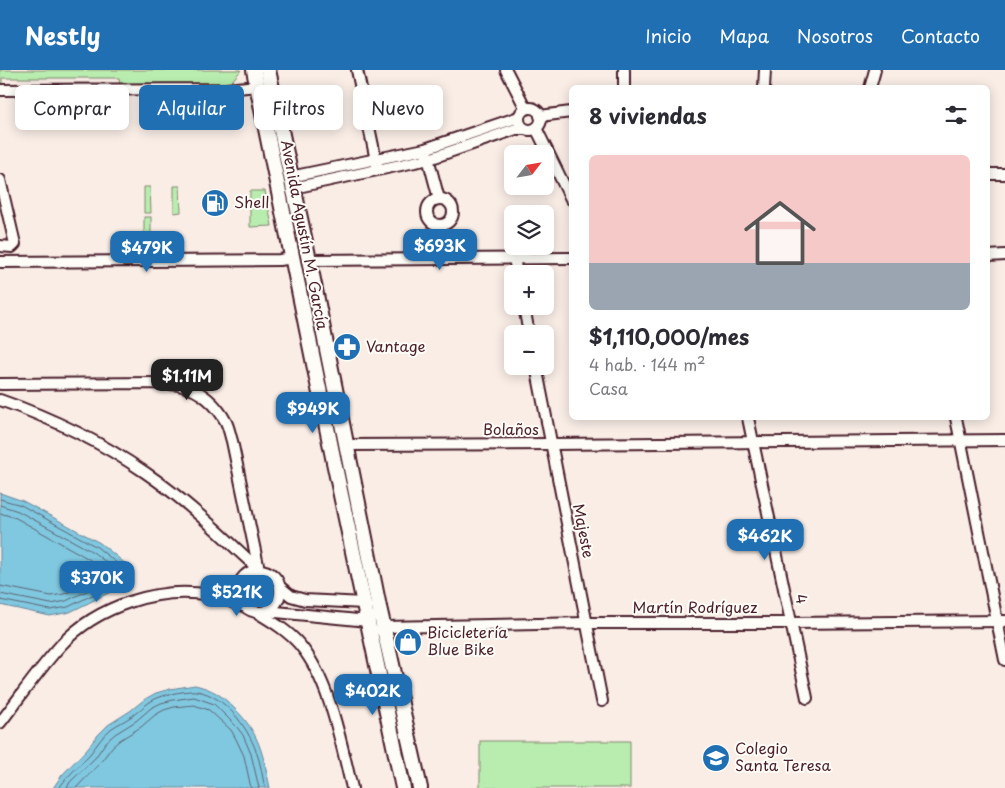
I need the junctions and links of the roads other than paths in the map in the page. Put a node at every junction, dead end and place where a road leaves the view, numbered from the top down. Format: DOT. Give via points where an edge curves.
graph roads {
  1 [pos="254,70"];
  2 [pos="268,70"];
  3 [pos="358,70"];
  4 [pos="506,70"];
  5 [pos="624,70"];
  6 [pos="765,70"];
  7 [pos="875,70"];
  8 [pos="258,85"];
  9 [pos="624,85"];
  10 [pos="764,85"];
  11 [pos="871,85"];
  12 [pos="254,86"];
  13 [pos="0,90"];
  14 [pos="526,109"];
  15 [pos="569,112"];
  16 [pos="540,116"];
  17 [pos="519,117"];
  18 [pos="536,128"];
  19 [pos="524,129"];
  20 [pos="267,130"];
  21 [pos="425,148"];
  22 [pos="376,159"];
  23 [pos="429,159"];
  24 [pos="378,171"];
  25 [pos="990,174"];
  26 [pos="1005,174"];
  27 [pos="0,180"];
  28 [pos="292,183"];
  29 [pos="569,195"];
  30 [pos="439,199"];
  31 [pos="0,246"];
  32 [pos="990,256"];
  33 [pos="1005,256"];
  34 [pos="292,258"];
  35 [pos="514,258"];
  36 [pos="569,258"];
  37 [pos="308,260"];
  38 [pos="0,262"];
  39 [pos="516,265"];
  40 [pos="538,375"];
  41 [pos="0,384"];
  42 [pos="22,384"];
  43 [pos="0,400"];
  44 [pos="16,406"];
  45 [pos="748,420"];
  46 [pos="956,420"];
  47 [pos="961,440"];
  48 [pos="1005,440"];
  49 [pos="753,443"];
  50 [pos="552,444"];
  51 [pos="347,445"];
  52 [pos="252,535"];
  53 [pos="231,544"];
  54 [pos="259,570"];
  55 [pos="280,587"];
  56 [pos="335,602"];
  57 [pos="364,603"];
  58 [pos="243,606"];
  59 [pos="379,608"];
  60 [pos="262,612"];
  61 [pos="336,618"];
  62 [pos="368,621"];
  63 [pos="1001,621"];
  64 [pos="586,623"];
  65 [pos="791,623"];
  66 [pos="384,627"];
  67 [pos="371,637"];
  68 [pos="1005,660"];
  69 [pos="807,698"];
  70 [pos="602,701"];
  71 [pos="0,723"];
  72 [pos="352,788"];
  73 [pos="404,788"];
  74 [pos="420,788"];
  1 -- 8 [label="main road, Avenida Agustín M. García"];
  2 -- 28 [label="main road, Avenida Agustín M. García"];
  3 -- 22 [label="street"];
  4 -- 14 [label="street"];
  5 -- 9 [label="street"];
  6 -- 10 [label="street"];
  7 -- 11 [label="street"];
  12 -- 13 [label="street"];
  14 -- 16 [label="street" via="536,110"];
  14 -- 17 [label="street"];
  15 -- 16 [label="street"];
  16 -- 18 [label="street"];
  17 -- 19 [label="street" via="519,124"];
  17 -- 21 [label="street"];
  18 -- 19 [label="street"];
  18 -- 29 [label="street"];
  19 -- 23 [label="street"];
  20 -- 34 [label="main road, Avenida Agustín M. García"];
  21 -- 22 [label="street"];
  21 -- 23 [label="street"];
  22 -- 24 [label="street"];
  22 -- 28 [label="street"];
  23 -- 24 [label="street"];
  23 -- 30 [label="street"];
  24 -- 28 [label="street"];
  25 -- 26 [label="street"];
  27 -- 31 [label="street" via="16,244"];
  28 -- 37 [label="main road, Avenida Agustín M. García"];
  32 -- 33 [label="street"];
  34 -- 38 [label="street"];
  34 -- 57 [label="main road, Avenida Agustín M. García"];
  35 -- 36 [label="street"];
  35 -- 37 [label="street"];
  35 -- 39 [label="street"];
  37 -- 51 [label="main road, Avenida Agustín M. García"];
  40 -- 50 [label="street, Majeste"];
  41 -- 42 [label="street"];
  42 -- 44 [label="street" via="14,395"];
  42 -- 52 [label="street" via="163,383 184,386 210,400 227,424"];
  43 -- 44 [label="street"];
  44 -- 53 [label="street" via="73,429 121,456 192,508"];
  45 -- 49 [label="street, 4"];
  46 -- 47 [label="street"];
  47 -- 48 [label="street, Bolaños"];
  47 -- 49 [label="street, Bolaños"];
  47 -- 63 [label="street"];
  49 -- 50 [label="street, Bolaños"];
  49 -- 65 [label="street, 4"];
  50 -- 51 [label="street, Bolaños"];
  50 -- 64 [label="street, Majeste"];
  51 -- 59 [label="main road, Avenida Agustín M. García"];
  52 -- 53 [label="street" via="244,545"];
  52 -- 54 [label="street"];
  53 -- 54 [label="street"];
  54 -- 55 [label="street" via="272,575"];
  54 -- 58 [label="street" via="241,579 237,593"];
  55 -- 56 [label="street" via="291,596 305,600"];
  55 -- 60 [label="street" via="279,599 271,609"];
  56 -- 57 [label="street"];
  56 -- 61 [label="street"];
  57 -- 62 [label="main road, Avenida Agustín M. García"];
  58 -- 60 [label="street"];
  58 -- 71 [label="street" via="210,595 180,593 161,594 113,608 61,644"];
  59 -- 62 [label="street"];
  59 -- 66 [label="main road, Avenida Agustín M. García"];
  60 -- 61 [label="street"];
  60 -- 72 [label="street" via="291,636 312,663 340,736"];
  61 -- 62 [label="street"];
  62 -- 67 [label="main road, Avenida Agustín M. García"];
  63 -- 65 [label="street, Martín Rodríguez"];
  63 -- 68 [label="street"];
  64 -- 65 [label="street, Martín Rodríguez"];
  64 -- 66 [label="street, Martín Rodríguez"];
  64 -- 70 [label="street, Majeste"];
  65 -- 69 [label="street, 4"];
  66 -- 67 [label="street"];
  66 -- 74 [label="main road, Avenida Agustín M. García"];
  67 -- 73 [label="main road, Avenida Agustín M. García"];
}
